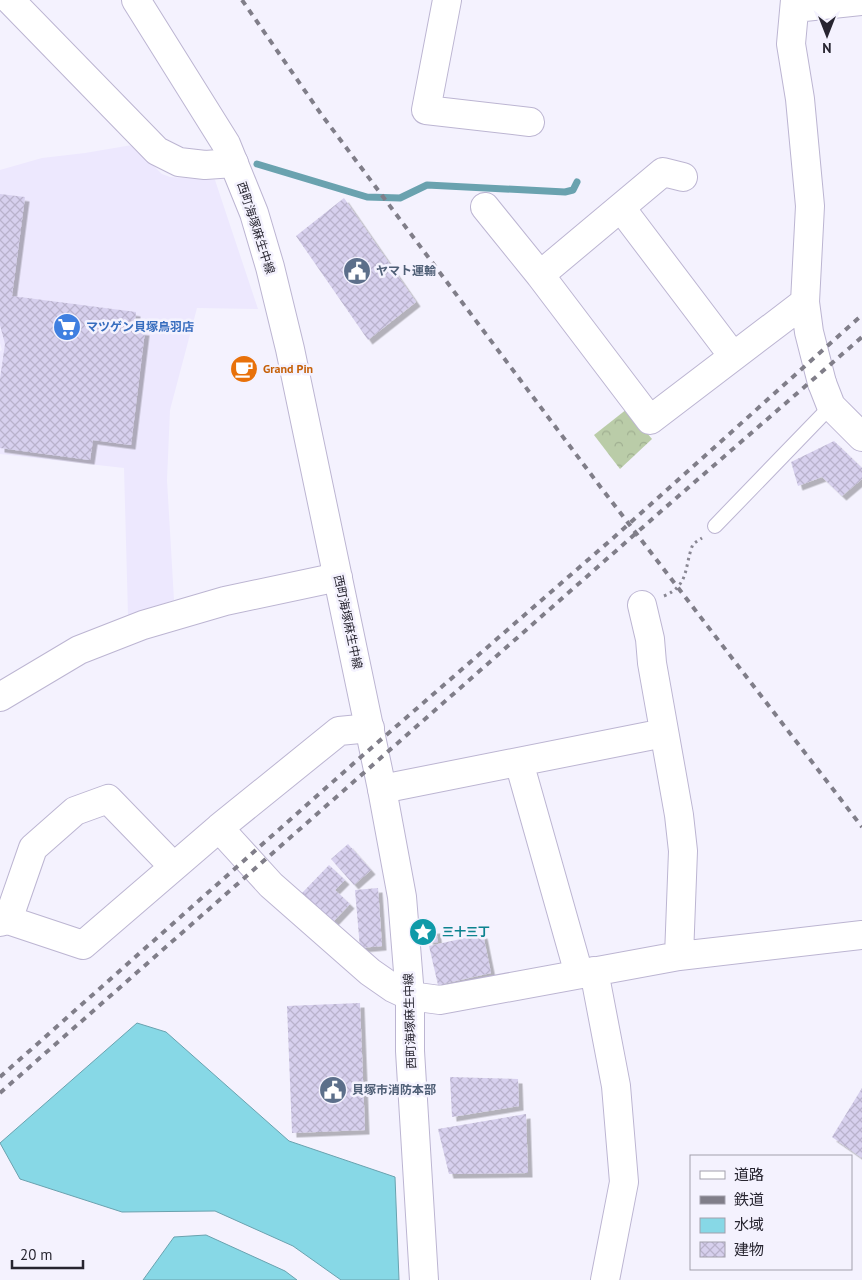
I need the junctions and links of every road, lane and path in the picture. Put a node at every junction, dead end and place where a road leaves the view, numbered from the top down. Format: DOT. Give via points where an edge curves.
graph roads {
  1 [pos="10,0"];
  2 [pos="136,0"];
  3 [pos="446,0"];
  4 [pos="862,1"];
  5 [pos="795,4"];
  6 [pos="530,122"];
  7 [pos="234,163"];
  8 [pos="683,177"];
  9 [pos="485,207"];
  10 [pos="621,208"];
  11 [pos="540,275"];
  12 [pos="805,302"];
  13 [pos="733,356"];
  14 [pos="827,395"];
  15 [pos="862,437"];
  16 [pos="715,526"];
  17 [pos="338,577"];
  18 [pos="642,605"];
  19 [pos="0,697"];
  20 [pos="370,728"];
  21 [pos="664,733"];
  22 [pos="519,762"];
  23 [pos="382,789"];
  24 [pos="219,828"];
  25 [pos="173,866"];
  26 [pos="4,921"];
  27 [pos="862,935"];
  28 [pos="679,956"];
  29 [pos="586,972"];
  30 [pos="410,996"];
  31 [pos="424,1280"];
  32 [pos="605,1280"];
  1 -- 7 [label="street" via="156,151 179,162 205,165"];
  2 -- 7 [label="street, 西町海塚麻生中線" via="226,144"];
  3 -- 6 [label="street" via="426,110"];
  4 -- 5 [label="street"];
  5 -- 12 [label="street" via="791,44 800,99 810,206"];
  7 -- 17 [label="street, 西町海塚麻生中線" via="250,201 270,268"];
  8 -- 10 [label="street" via="663,172"];
  9 -- 11 [label="street"];
  10 -- 11 [label="street"];
  10 -- 13 [label="street"];
  11 -- 13 [label="street" via="650,420"];
  12 -- 13 [label="street"];
  12 -- 14 [label="street" via="809,332"];
  14 -- 15 [label="street"];
  14 -- 16 [label="lane"];
  16 -- 18 [label="path" via="693,544 684,578 678,587"];
  17 -- 19 [label="street" via="225,601 144,625 80,650"];
  17 -- 20 [label="street, 西町海塚麻生中線"];
  18 -- 21 [label="street"];
  20 -- 23 [label="street, 西町海塚麻生中線"];
  20 -- 24 [label="street" via="339,731"];
  21 -- 22 [label="street"];
  21 -- 28 [label="street" via="682,851"];
  22 -- 23 [label="street"];
  22 -- 29 [label="street"];
  23 -- 30 [label="street, 西町海塚麻生中線" via="402,897"];
  24 -- 25 [label="street"];
  24 -- 30 [label="street" via="271,884 326,935 370,972"];
  25 -- 26 [label="street" via="83,945"];
  25 -- 26 [label="street" via="108,799 75,811 33,848"];
  27 -- 28 [label="street"];
  28 -- 29 [label="street"];
  29 -- 30 [label="street" via="440,1000"];
  29 -- 32 [label="street" via="616,1086 624,1182"];
  30 -- 31 [label="street, 西町海塚麻生中線" via="410,1051"];
}
